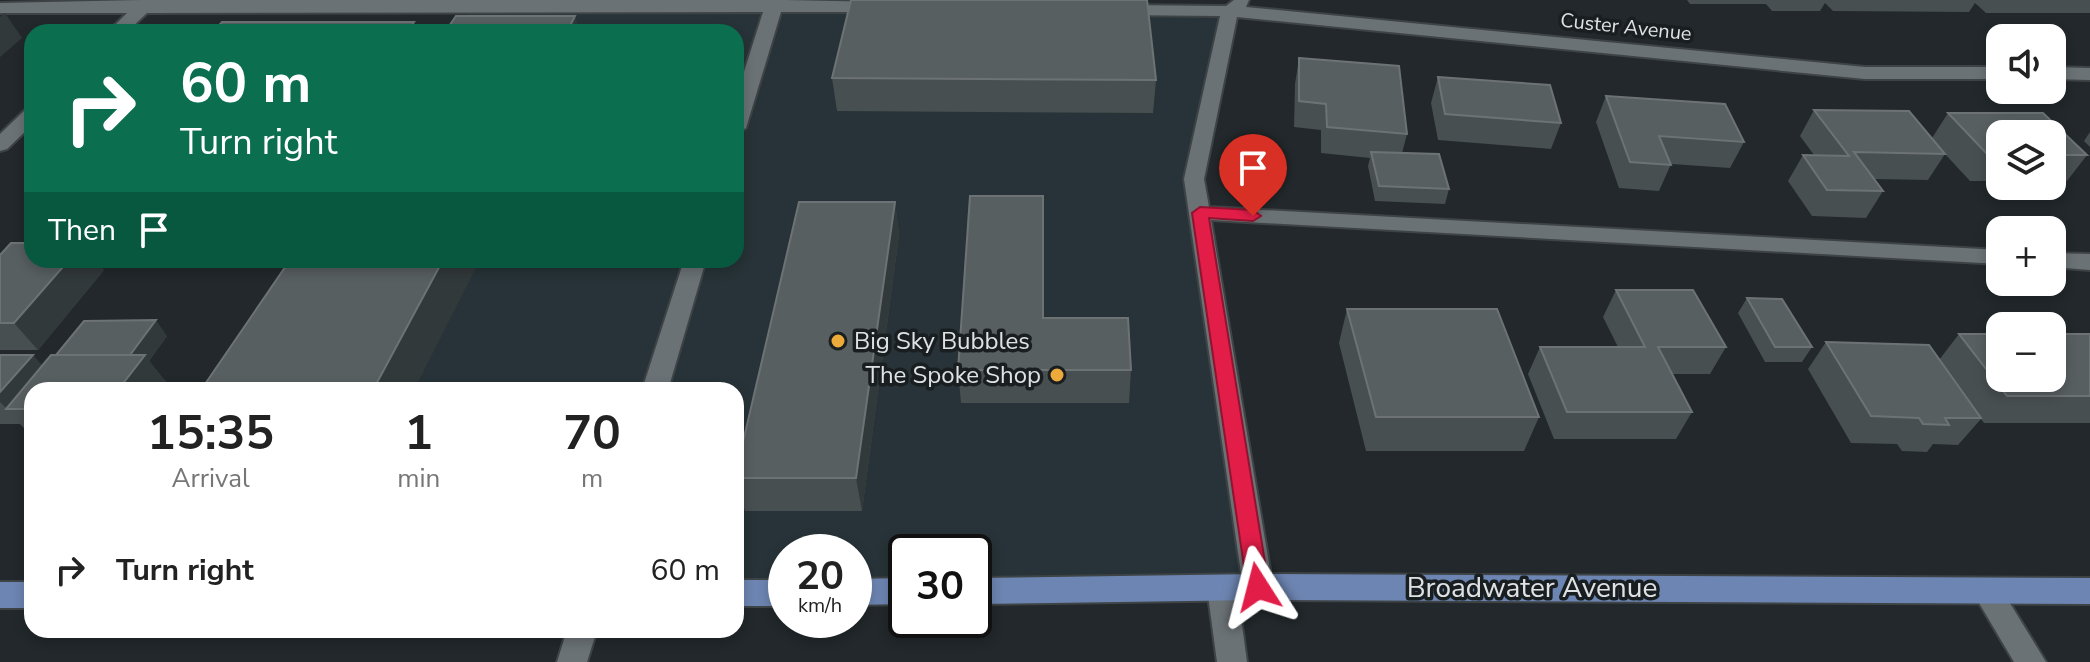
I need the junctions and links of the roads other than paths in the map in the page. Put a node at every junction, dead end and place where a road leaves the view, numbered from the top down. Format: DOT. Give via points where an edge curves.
graph roads {
  1 [pos="147,3"];
  2 [pos="476,3"];
  3 [pos="775,3"];
  4 [pos="1237,6"];
  5 [pos="0,8"];
  6 [pos="909,8"];
  7 [pos="1096,10"];
  8 [pos="125,24"];
  9 [pos="462,24"];
  10 [pos="1986,73"];
  11 [pos="2066,73"];
  12 [pos="2090,74"];
  13 [pos="744,102"];
  14 [pos="24,122"];
  15 [pos="0,145"];
  16 [pos="1200,213"];
  17 [pos="1986,256"];
  18 [pos="2066,261"];
  19 [pos="2090,262"];
  20 [pos="693,268"];
  21 [pos="657,382"];
  22 [pos="1258,587"];
  23 [pos="1222,588"];
  24 [pos="992,591"];
  25 [pos="1987,591"];
  26 [pos="2090,591"];
  27 [pos="744,593"];
  28 [pos="768,593"];
  29 [pos="0,595"];
  30 [pos="24,595"];
  31 [pos="580,638"];
  32 [pos="572,662"];
  33 [pos="1232,662"];
  34 [pos="2031,662"];
  1 -- 2 [label="street"];
  1 -- 5 [label="street"];
  1 -- 8 [label="street"];
  2 -- 3 [label="street"];
  2 -- 9 [label="street"];
  3 -- 6 [label="street"];
  3 -- 13 [label="street"];
  4 -- 7 [label="street, Custer Avenue"];
  4 -- 10 [label="street, Custer Avenue" via="1865,73"];
  4 -- 16 [label="street" via="1198,148 1194,179"];
  11 -- 12 [label="street"];
  14 -- 15 [label="street"];
  16 -- 17 [label="street"];
  16 -- 22 [label="street"];
  18 -- 19 [label="street"];
  20 -- 21 [label="street"];
  22 -- 23 [label="main road, Broadwater Avenue"];
  22 -- 25 [label="main road, Broadwater Avenue"];
  23 -- 24 [label="main road, Broadwater Avenue"];
  23 -- 33 [label="street"];
  25 -- 26 [label="main road, Broadwater Avenue"];
  25 -- 34 [label="street"];
  27 -- 28 [label="main road"];
  29 -- 30 [label="main road"];
  31 -- 32 [label="street"];
}
